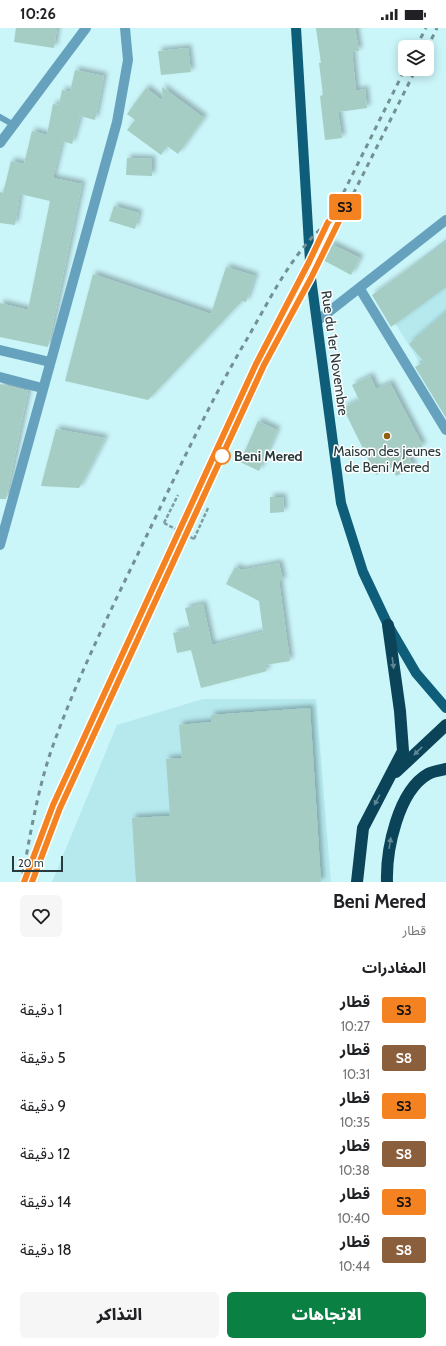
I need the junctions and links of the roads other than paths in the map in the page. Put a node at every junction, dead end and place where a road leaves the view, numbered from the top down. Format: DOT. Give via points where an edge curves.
graph roads {
  1 [pos="86,28"];
  2 [pos="124,28"];
  3 [pos="296,28"];
  4 [pos="0,118"];
  5 [pos="14,125"];
  6 [pos="0,143"];
  7 [pos="446,220"];
  8 [pos="360,289"];
  9 [pos="317,321"];
  10 [pos="0,350"];
  11 [pos="50,362"];
  12 [pos="0,377"];
  13 [pos="42,388"];
  14 [pos="446,430"];
  15 [pos="0,545"];
  16 [pos="388,625"];
  17 [pos="446,708"];
  18 [pos="446,725"];
  19 [pos="446,761"];
  20 [pos="446,768"];
  21 [pos="428,774"];
  22 [pos="388,779"];
  23 [pos="357,882"];
  24 [pos="386,882"];
  1 -- 5 [label="street"];
  2 -- 11 [label="street" via="128,60 117,122"];
  3 -- 9 [label="main road, Rue du 1er Novembre" via="307,240"];
  4 -- 5 [label="lane"];
  5 -- 6 [label="street"];
  7 -- 8 [label="street"];
  8 -- 9 [label="street"];
  8 -- 14 [label="street"];
  9 -- 16 [label="main road, Rue du 1er Novembre" via="341,504 363,572"];
  10 -- 11 [label="street"];
  11 -- 13 [label="street"];
  12 -- 13 [label="street"];
  13 -- 15 [label="street"];
  16 -- 17 [label="main road, Rue du 1er Novembre" via="416,673"];
  16 -- 22 [label="highway, one-way" via="403,751"];
  18 -- 22 [label="highway, one-way"];
  19 -- 21 [label="highway"];
  20 -- 21 [label="highway"];
  24 -- 21 [label="highway, one-way" via="392,830 408,794"];
  22 -- 23 [label="highway, one-way" via="363,828"];
}
